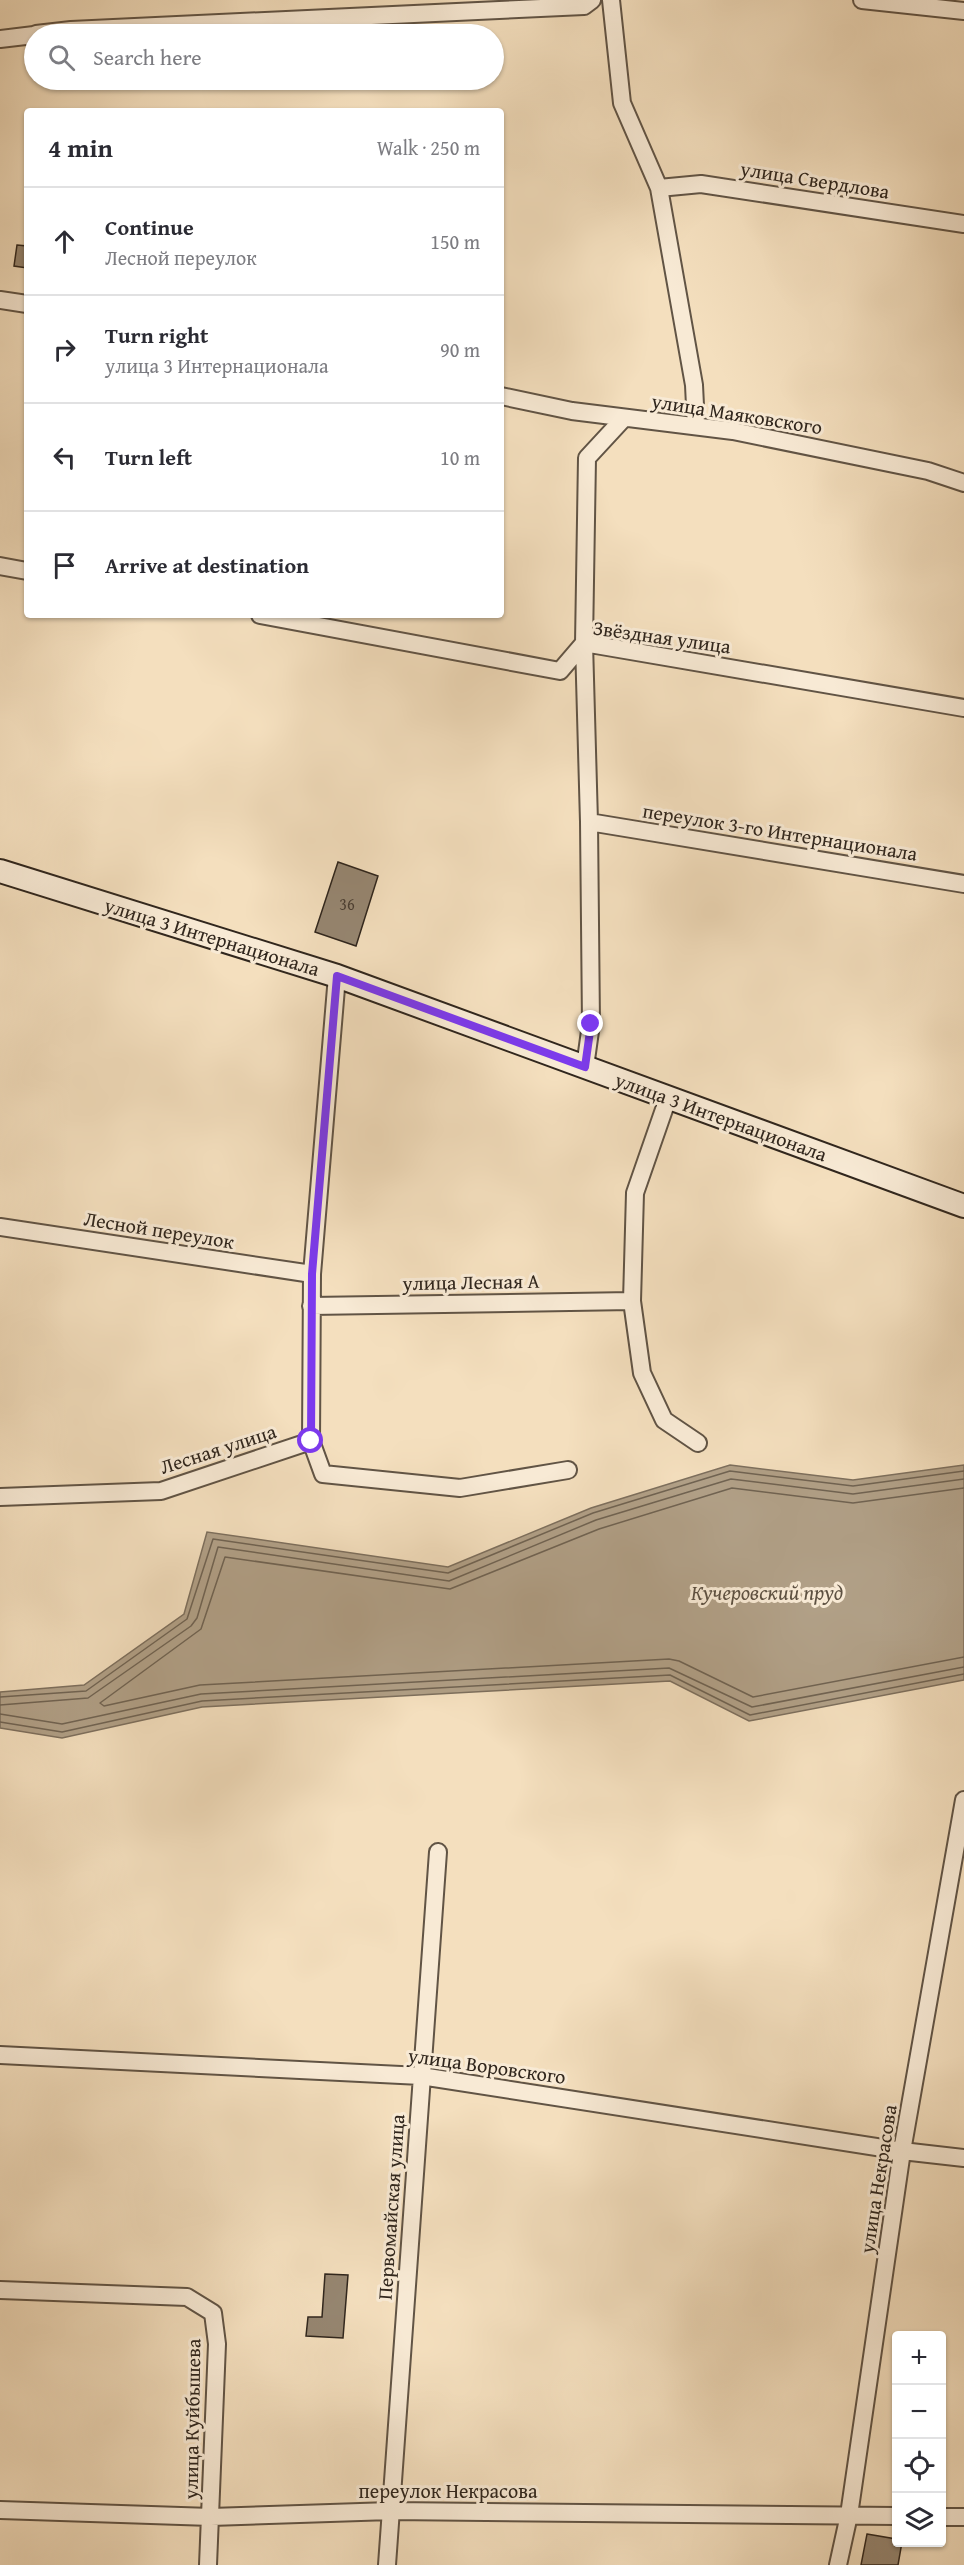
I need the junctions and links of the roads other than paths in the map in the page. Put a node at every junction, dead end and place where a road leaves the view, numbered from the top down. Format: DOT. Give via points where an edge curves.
graph roads {
  1 [pos="592,0"];
  2 [pos="611,0"];
  3 [pos="862,0"];
  4 [pos="964,11"];
  5 [pos="199,24"];
  6 [pos="24,36"];
  7 [pos="0,39"];
  8 [pos="659,188"];
  9 [pos="964,224"];
  10 [pos="0,300"];
  11 [pos="24,304"];
  12 [pos="504,397"];
  13 [pos="624,418"];
  14 [pos="696,426"];
  15 [pos="964,483"];
  16 [pos="0,566"];
  17 [pos="24,570"];
  18 [pos="276,618"];
  19 [pos="584,644"];
  20 [pos="964,708"];
  21 [pos="589,822"];
  22 [pos="0,871"];
  23 [pos="964,884"];
  24 [pos="337,976"];
  25 [pos="585,1067"];
  26 [pos="668,1098"];
  27 [pos="964,1206"];
  28 [pos="0,1227"];
  29 [pos="312,1274"];
  30 [pos="632,1301"];
  31 [pos="311,1306"];
  32 [pos="311,1441"];
  33 [pos="698,1443"];
  34 [pos="568,1470"];
  35 [pos="0,1497"];
  36 [pos="964,1800"];
  37 [pos="438,1852"];
  38 [pos="0,2055"];
  39 [pos="421,2076"];
  40 [pos="902,2151"];
  41 [pos="964,2158"];
  42 [pos="0,2290"];
  43 [pos="0,2510"];
  44 [pos="391,2511"];
  45 [pos="849,2515"];
  46 [pos="892,2516"];
  47 [pos="211,2517"];
  48 [pos="946,2517"];
  49 [pos="964,2517"];
  50 [pos="208,2565"];
  51 [pos="387,2565"];
  52 [pos="838,2565"];
  1 -- 5 [label="street" via="584,6"];
  2 -- 8 [label="street" via="622,104"];
  3 -- 4 [label="street"];
  6 -- 7 [label="street"];
  8 -- 9 [label="street, улица Свердлова" via="701,184"];
  8 -- 14 [label="street" via="694,385"];
  10 -- 11 [label="street"];
  12 -- 13 [label="street, улица Маяковского"];
  13 -- 14 [label="street, улица Маяковского"];
  13 -- 19 [label="street" via="587,458"];
  14 -- 15 [label="street, улица Маяковского" via="916,469"];
  16 -- 17 [label="street"];
  18 -- 19 [label="street, Звёздная улица" via="560,671"];
  19 -- 20 [label="street, Звёздная улица"];
  19 -- 21 [label="street"];
  21 -- 23 [label="street, переулок 3-го Интернационала"];
  21 -- 25 [label="street" via="591,1024"];
  22 -- 24 [label="street, улица 3 Интернационала"];
  24 -- 25 [label="street, улица 3 Интернационала"];
  24 -- 29 [label="street"];
  25 -- 26 [label="street, улица 3 Интернационала"];
  26 -- 27 [label="street, улица 3 Интернационала"];
  26 -- 30 [label="street" via="635,1193"];
  28 -- 29 [label="street, Лесной переулок"];
  29 -- 31 [label="street"];
  30 -- 31 [label="street, улица Лесная А"];
  30 -- 33 [label="street" via="642,1373 655,1401 664,1420"];
  31 -- 32 [label="street"];
  32 -- 34 [label="street" via="322,1474 460,1488"];
  32 -- 35 [label="street, Лесная улица" via="161,1491"];
  36 -- 40 [label="street, улица Некрасова"];
  37 -- 39 [label="street, Первомайская улица"];
  38 -- 39 [label="street, улица Воровского"];
  39 -- 40 [label="street, улица Воровского"];
  39 -- 44 [label="street, Первомайская улица"];
  40 -- 41 [label="street, улица Воровского"];
  40 -- 45 [label="street, улица Некрасова"];
  42 -- 47 [label="street, улица Куйбышева" via="187,2297 213,2313 217,2344"];
  43 -- 47 [label="street, переулок Некрасова"];
  44 -- 45 [label="street, переулок Некрасова"];
  44 -- 47 [label="street, переулок Некрасова"];
  44 -- 51 [label="street, Первомайская улица"];
  45 -- 46 [label="street, переулок Некрасова"];
  45 -- 52 [label="street, улица Некрасова"];
  47 -- 50 [label="street, улица Куйбышева"];
  48 -- 49 [label="street"];
}
